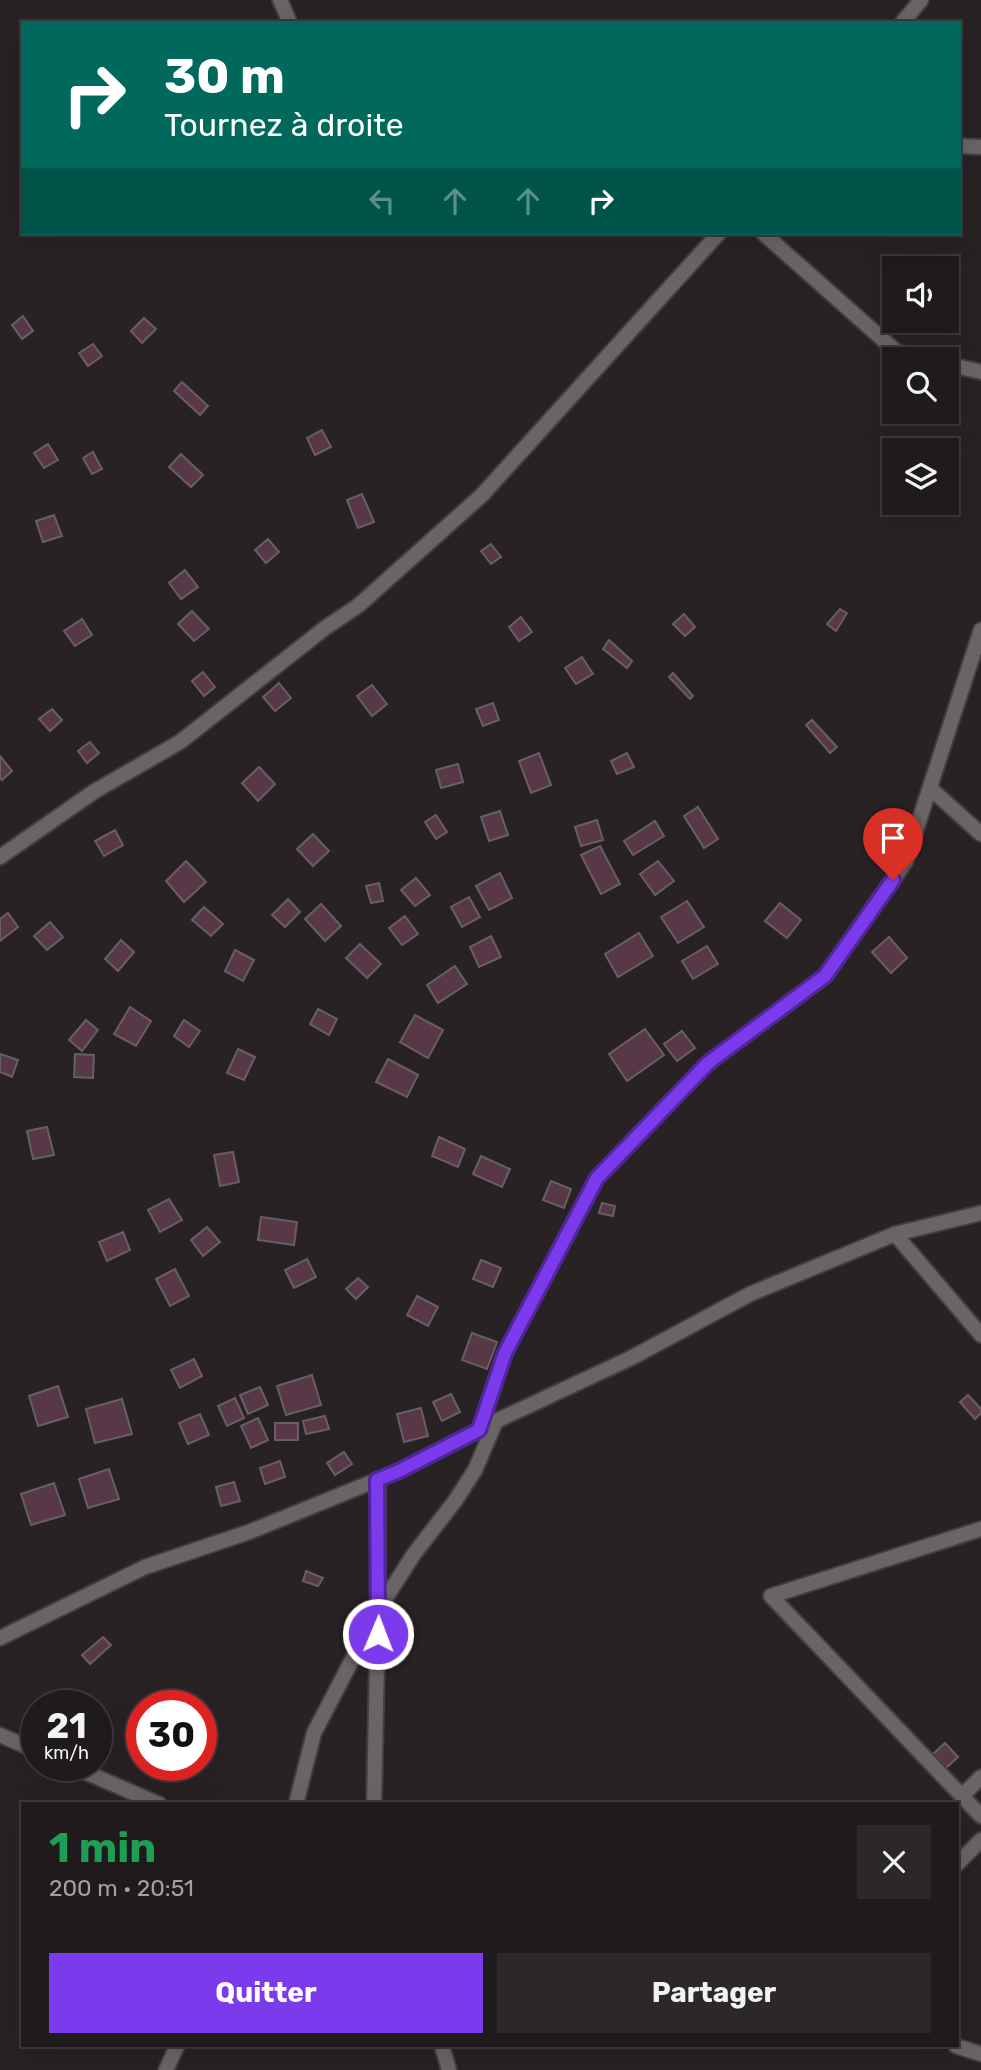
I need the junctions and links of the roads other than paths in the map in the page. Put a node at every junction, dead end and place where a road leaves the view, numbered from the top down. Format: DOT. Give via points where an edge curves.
graph roads {
  1 [pos="280,0"];
  2 [pos="921,0"];
  3 [pos="289,21"];
  4 [pos="904,21"];
  5 [pos="961,146"];
  6 [pos="981,146"];
  7 [pos="717,235"];
  8 [pos="765,235"];
  9 [pos="891,347"];
  10 [pos="959,367"];
  11 [pos="981,372"];
  12 [pos="981,631"];
  13 [pos="930,788"];
  14 [pos="981,834"];
  15 [pos="0,858"];
  16 [pos="981,1213"];
  17 [pos="895,1234"];
  18 [pos="981,1335"];
  19 [pos="496,1421"];
  20 [pos="479,1430"];
  21 [pos="377,1480"];
  22 [pos="981,1529"];
  23 [pos="378,1610"];
  24 [pos="0,1638"];
  25 [pos="0,1735"];
  26 [pos="21,1744"];
  27 [pos="981,1776"];
  28 [pos="106,1781"];
  29 [pos="962,1796"];
  30 [pos="154,1802"];
  31 [pos="297,1802"];
  32 [pos="374,1802"];
  33 [pos="981,1816"];
  34 [pos="981,1840"];
  35 [pos="959,1862"];
  36 [pos="177,2047"];
  37 [pos="442,2047"];
  38 [pos="959,2047"];
  39 [pos="981,2054"];
  40 [pos="166,2070"];
  41 [pos="449,2070"];
  1 -- 3 [label="street"];
  2 -- 4 [label="street"];
  5 -- 6 [label="street"];
  7 -- 15 [label="street" via="482,495 359,605 180,742 95,791"];
  8 -- 9 [label="street"];
  10 -- 11 [label="street"];
  12 -- 13 [label="street"];
  13 -- 14 [label="street"];
  13 -- 20 [label="street" via="906,861 825,976 708,1063 597,1178 505,1353"];
  16 -- 17 [label="street"];
  17 -- 18 [label="street"];
  17 -- 19 [label="street" via="750,1294 631,1358"];
  19 -- 20 [label="street"];
  19 -- 23 [label="street" via="475,1470"];
  20 -- 21 [label="street"];
  21 -- 23 [label="street"];
  21 -- 24 [label="street" via="249,1532 145,1567"];
  22 -- 29 [label="street" via="771,1596"];
  23 -- 31 [label="street" via="314,1733"];
  23 -- 32 [label="street"];
  25 -- 26 [label="street"];
  27 -- 29 [label="street"];
  28 -- 30 [label="street"];
  29 -- 33 [label="street"];
  34 -- 35 [label="street"];
  36 -- 40 [label="street"];
  37 -- 41 [label="street"];
  38 -- 39 [label="street"];
}
